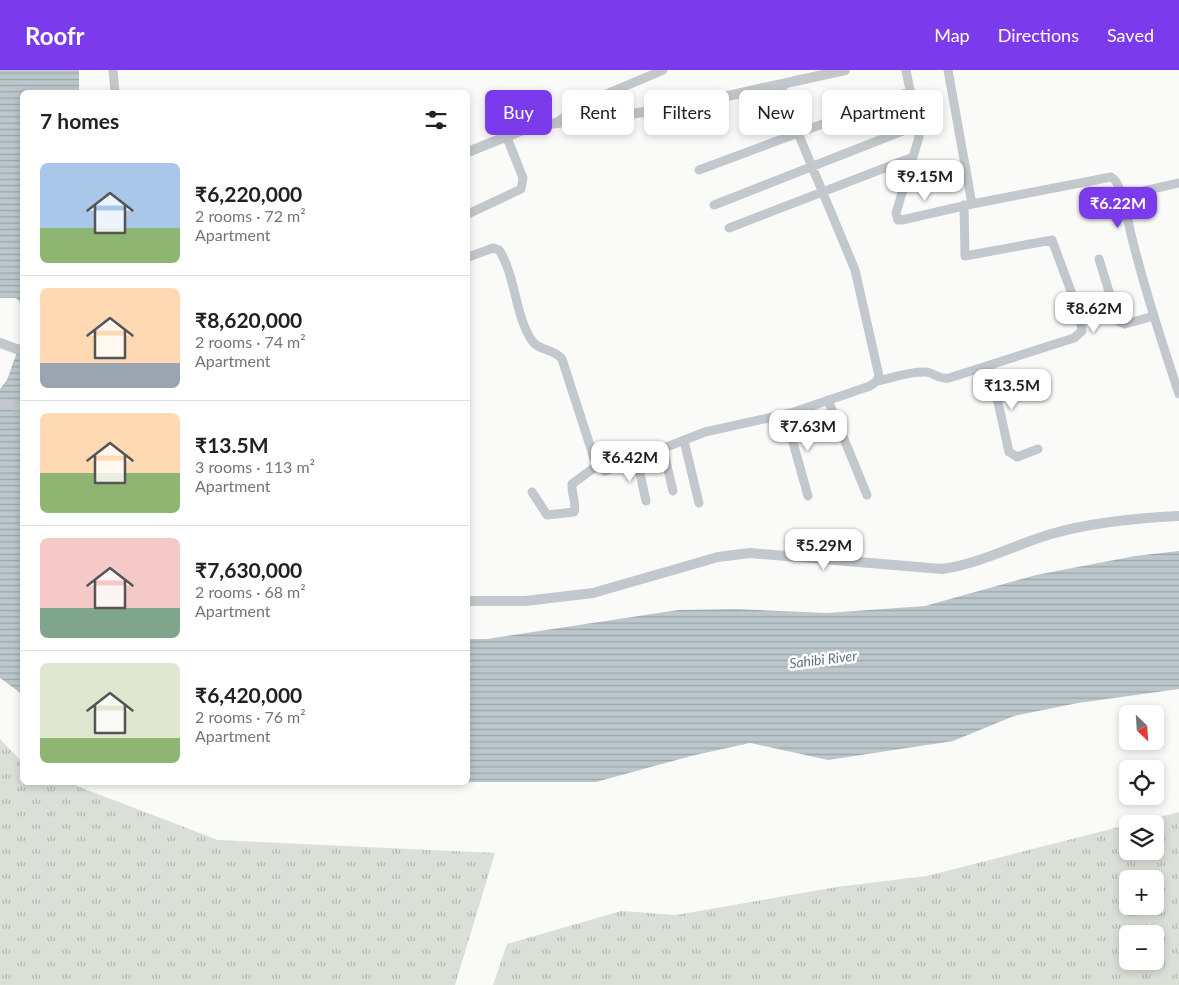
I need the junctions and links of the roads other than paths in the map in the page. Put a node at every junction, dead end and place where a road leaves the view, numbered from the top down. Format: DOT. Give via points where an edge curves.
graph roads {
  1 [pos="113,70"];
  2 [pos="663,70"];
  3 [pos="844,70"];
  4 [pos="906,70"];
  5 [pos="948,70"];
  6 [pos="652,72"];
  7 [pos="781,85"];
  8 [pos="115,90"];
  9 [pos="783,90"];
  10 [pos="911,90"];
  11 [pos="556,123"];
  12 [pos="552,124"];
  13 [pos="506,135"];
  14 [pos="793,135"];
  15 [pos="799,135"];
  16 [pos="892,135"];
  17 [pos="919,135"];
  18 [pos="470,151"];
  19 [pos="913,157"];
  20 [pos="813,166"];
  21 [pos="699,170"];
  22 [pos="1179,183"];
  23 [pos="824,192"];
  24 [pos="1122,196"];
  25 [pos="968,204"];
  26 [pos="714,205"];
  27 [pos="470,213"];
  28 [pos="729,228"];
  29 [pos="470,256"];
  30 [pos="1099,259"];
  31 [pos="1154,316"];
  32 [pos="0,343"];
  33 [pos="20,350"];
  34 [pos="990,366"];
  35 [pos="877,381"];
  36 [pos="1179,394"];
  37 [pos="828,400"];
  38 [pos="0,404"];
  39 [pos="20,406"];
  40 [pos="785,414"];
  41 [pos="684,441"];
  42 [pos="1038,448"];
  43 [pos="663,449"];
  44 [pos="637,460"];
  45 [pos="598,465"];
  46 [pos="673,491"];
  47 [pos="532,492"];
  48 [pos="867,495"];
  49 [pos="808,496"];
  50 [pos="646,501"];
  51 [pos="699,503"];
  52 [pos="1179,516"];
  53 [pos="470,601"];
  1 -- 8 [label="street"];
  2 -- 6 [label="street"];
  3 -- 7 [label="street"];
  4 -- 10 [label="street"];
  5 -- 25 [label="street"];
  6 -- 11 [label="street" via="583,104"];
  7 -- 9 [label="street"];
  7 -- 11 [label="street" via="669,109"];
  11 -- 12 [label="street"];
  13 -- 18 [label="street"];
  13 -- 27 [label="street" via="523,184 517,192"];
  14 -- 21 [label="street"];
  15 -- 20 [label="street"];
  16 -- 20 [label="street"];
  17 -- 19 [label="street"];
  19 -- 23 [label="street"];
  19 -- 25 [label="street" via="896,213 898,220"];
  20 -- 23 [label="street"];
  20 -- 26 [label="street"];
  22 -- 24 [label="street"];
  23 -- 28 [label="street"];
  23 -- 35 [label="street" via="855,270 878,365"];
  24 -- 25 [label="street" via="1118,183 1111,177"];
  24 -- 31 [label="street"];
  25 -- 34 [label="street" via="966,256 1052,240 1082,324 1082,331 1074,338"];
  29 -- 45 [label="street" via="493,248 500,250 533,341 562,359"];
  30 -- 31 [label="street" via="1118,321 1125,324"];
  31 -- 36 [label="street"];
  32 -- 33 [label="street"];
  34 -- 35 [label="street" via="943,379 921,372"];
  34 -- 42 [label="street" via="1009,452 1017,457"];
  35 -- 37 [label="street"];
  37 -- 40 [label="street"];
  37 -- 48 [label="street"];
  38 -- 39 [label="street"];
  40 -- 41 [label="street" via="718,428"];
  40 -- 49 [label="street"];
  41 -- 43 [label="street"];
  41 -- 51 [label="street"];
  43 -- 44 [label="street"];
  43 -- 46 [label="street"];
  44 -- 45 [label="street" via="605,471"];
  44 -- 50 [label="street"];
  45 -- 47 [label="street" via="572,484 574,512 547,515"];
  52 -- 53 [label="street" via="1112,520 1051,534 969,564 942,569 750,553 718,558 585,594 525,601"];
}
